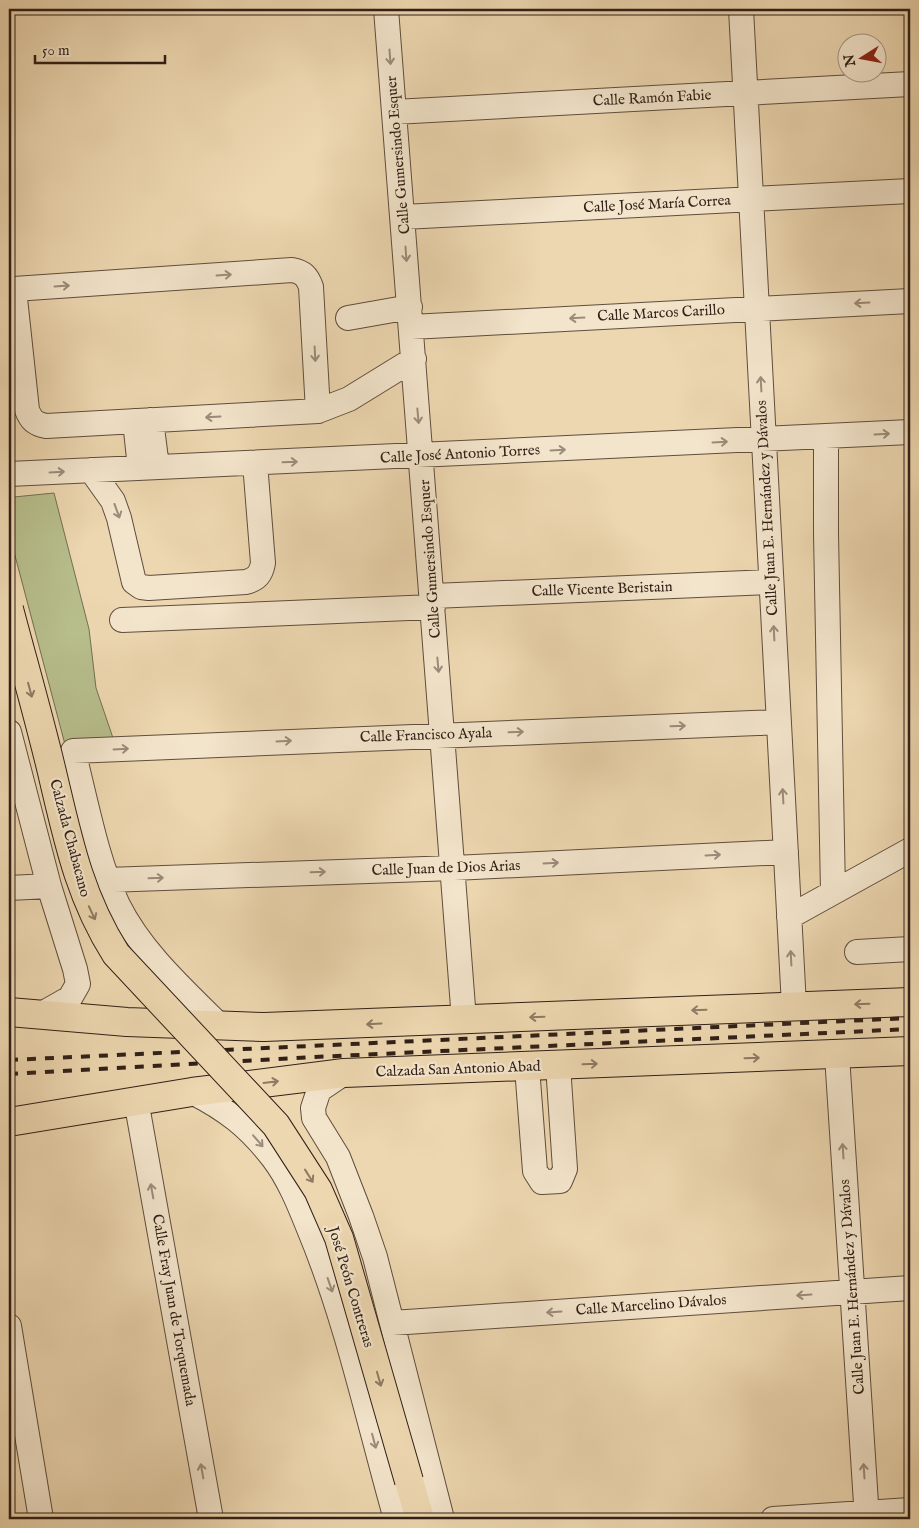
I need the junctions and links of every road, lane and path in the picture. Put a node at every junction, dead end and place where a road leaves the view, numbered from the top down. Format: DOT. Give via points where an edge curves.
graph roads {
  1 [pos="386,9"];
  2 [pos="741,9"];
  3 [pos="910,84"];
  4 [pos="745,93"];
  5 [pos="394,112"];
  6 [pos="910,191"];
  7 [pos="751,199"];
  8 [pos="403,217"];
  9 [pos="12,297"];
  10 [pos="910,301"];
  11 [pos="757,308"];
  12 [pos="411,317"];
  13 [pos="348,318"];
  14 [pos="414,359"];
  15 [pos="318,411"];
  16 [pos="143,421"];
  17 [pos="910,432"];
  18 [pos="826,437"];
  19 [pos="764,440"];
  20 [pos="422,456"];
  21 [pos="255,463"];
  22 [pos="149,468"];
  23 [pos="91,470"];
  24 [pos="9,474"];
  25 [pos="771,582"];
  26 [pos="433,601"];
  27 [pos="9,609"];
  28 [pos="122,620"];
  29 [pos="779,722"];
  30 [pos="443,734"];
  31 [pos="10,744"];
  32 [pos="73,751"];
  33 [pos="910,850"];
  34 [pos="786,852"];
  35 [pos="454,868"];
  36 [pos="107,880"];
  37 [pos="49,886"];
  38 [pos="9,888"];
  39 [pos="833,892"];
  40 [pos="789,917"];
  41 [pos="910,949"];
  42 [pos="857,952"];
  43 [pos="910,1002"];
  44 [pos="794,1006"];
  45 [pos="9,1012"];
  46 [pos="40,1015"];
  47 [pos="464,1020"];
  48 [pos="221,1027"];
  49 [pos="910,1051"];
  50 [pos="837,1055"];
  51 [pos="212,1058"];
  52 [pos="558,1066"];
  53 [pos="527,1067"];
  54 [pos="344,1073"];
  55 [pos="192,1092"];
  56 [pos="136,1100"];
  57 [pos="9,1122"];
  58 [pos="910,1288"];
  59 [pos="852,1291"];
  60 [pos="392,1323"];
  61 [pos="9,1326"];
  62 [pos="910,1510"];
  63 [pos="867,1516"];
  64 [pos="41,1519"];
  65 [pos="211,1519"];
  66 [pos="396,1519"];
  67 [pos="420,1519"];
  68 [pos="442,1519"];
  69 [pos="773,1519"];
  70 [pos="782,1519"];
  1 -- 5 [label="street, Calle Gumersindo Esquer, one-way"];
  2 -- 4 [label="street, Calle Juan E. Hernández y Dávalos"];
  3 -- 4 [label="street, Calle Ramón Fabie"];
  4 -- 5 [label="street, Calle Ramón Fabie"];
  4 -- 7 [label="street, Calle Juan E. Hernández y Dávalos"];
  5 -- 8 [label="street, Calle Gumersindo Esquer"];
  6 -- 7 [label="street, Calle José María Correa"];
  7 -- 8 [label="street, Calle José María Correa"];
  7 -- 11 [label="street, Calle Juan E. Hernández y Dávalos"];
  8 -- 12 [label="street, Calle Gumersindo Esquer, one-way"];
  9 -- 15 [label="street, one-way" via="292,270 301,272 311,287"];
  9 -- 16 [label="street" via="30,419 46,426"];
  10 -- 11 [label="street, Calle Marcos Carillo, one-way"];
  11 -- 12 [label="street, Calle Marcos Carillo, one-way"];
  19 -- 11 [label="street, Calle Juan E. Hernández y Dávalos, one-way"];
  12 -- 13 [label="street, Calle Marcos Carillo"];
  12 -- 14 [label="street, Calle Gumersindo Esquer"];
  14 -- 15 [label="street" via="349,399"];
  14 -- 20 [label="street, Calle Gumersindo Esquer, one-way"];
  15 -- 16 [label="street, one-way"];
  16 -- 22 [label="street"];
  18 -- 17 [label="street, Calle José Antonio Torres, one-way"];
  18 -- 19 [label="street, Calle José Antonio Torres"];
  18 -- 39 [label="street"];
  20 -- 19 [label="street, Calle José Antonio Torres, one-way"];
  19 -- 25 [label="street, Calle Juan E. Hernández y Dávalos"];
  21 -- 20 [label="street, Calle José Antonio Torres, one-way"];
  20 -- 26 [label="street, Calle Gumersindo Esquer"];
  21 -- 22 [label="street, Calle José Antonio Torres"];
  23 -- 21 [label="street, one-way" via="113,501 134,582 149,588 246,582 261,572"];
  22 -- 23 [label="street, Calle José Antonio Torres"];
  24 -- 23 [label="street, Calle José Antonio Torres, one-way"];
  25 -- 26 [label="street, Calle Vicente Beristain"];
  29 -- 25 [label="street, Calle Juan E. Hernández y Dávalos, one-way"];
  26 -- 28 [label="street, Calle Vicente Beristain"];
  26 -- 30 [label="street, Calle Gumersindo Esquer, one-way"];
  27 -- 51 [label="main road, Calzada Chabacano, one-way, bridge" via="68,844 98,927 116,954"];
  30 -- 29 [label="street, Calle Francisco Ayala, one-way"];
  34 -- 29 [label="street, Calle Juan E. Hernández y Dávalos, one-way"];
  32 -- 30 [label="street, Calle Francisco Ayala, one-way"];
  30 -- 35 [label="street, Calle Gumersindo Esquer"];
  31 -- 37 [label="street"];
  32 -- 36 [label="street, Calzada Chabacano"];
  33 -- 39 [label="street"];
  35 -- 34 [label="street, Calle Juan de Dios Arias, one-way"];
  34 -- 40 [label="street, Calle Juan E. Hernández y Dávalos"];
  36 -- 35 [label="street, Calle Juan de Dios Arias, one-way"];
  35 -- 47 [label="street, Calle Gumersindo Esquer"];
  36 -- 48 [label="street, Calzada Chabacano" via="135,933 157,962"];
  37 -- 38 [label="street"];
  37 -- 46 [label="street" via="78,984 70,998"];
  39 -- 40 [label="street"];
  44 -- 40 [label="street, Calle Juan E. Hernández y Dávalos, one-way"];
  41 -- 42 [label="street"];
  43 -- 44 [label="main road, one-way"];
  44 -- 47 [label="main road, one-way"];
  45 -- 46 [label="main road"];
  46 -- 48 [label="main road"];
  47 -- 48 [label="main road, one-way"];
  49 -- 50 [label="main road, Calzada San Antonio Abad"];
  52 -- 50 [label="main road, Calzada San Antonio Abad, one-way"];
  59 -- 50 [label="street, Calle Juan E. Hernández y Dávalos, one-way"];
  51 -- 67 [label="main road, José Peón Contreras, one-way, bridge" via="276,1126 318,1190 339,1238"];
  52 -- 53 [label="main road, Calzada San Antonio Abad"];
  52 -- 53 [label="street" via="565,1169 560,1181 549,1183 542,1182 535,1172"];
  53 -- 54 [label="main road, Calzada San Antonio Abad"];
  55 -- 54 [label="main road, Calzada San Antonio Abad, one-way"];
  54 -- 60 [label="street, José Peón Contreras" via="319,1090 313,1108 314,1118 338,1157 361,1216"];
  55 -- 56 [label="main road, Calzada San Antonio Abad"];
  55 -- 66 [label="street, José Peón Contreras, one-way" via="236,1117 274,1159 293,1190 337,1306"];
  56 -- 57 [label="main road, Calzada San Antonio Abad"];
  65 -- 56 [label="street, Calle Fray Juan de Torquemada, one-way"];
  58 -- 59 [label="street, Calle Marcelino Dávalos"];
  59 -- 60 [label="street, Calle Marcelino Dávalos, one-way"];
  63 -- 59 [label="street, Calle Juan E. Hernández y Dávalos, one-way"];
  60 -- 68 [label="street, José Peón Contreras"];
  61 -- 64 [label="street"];
  62 -- 63 [label="street"];
  63 -- 70 [label="street"];
  69 -- 70 [label="street"];
}
